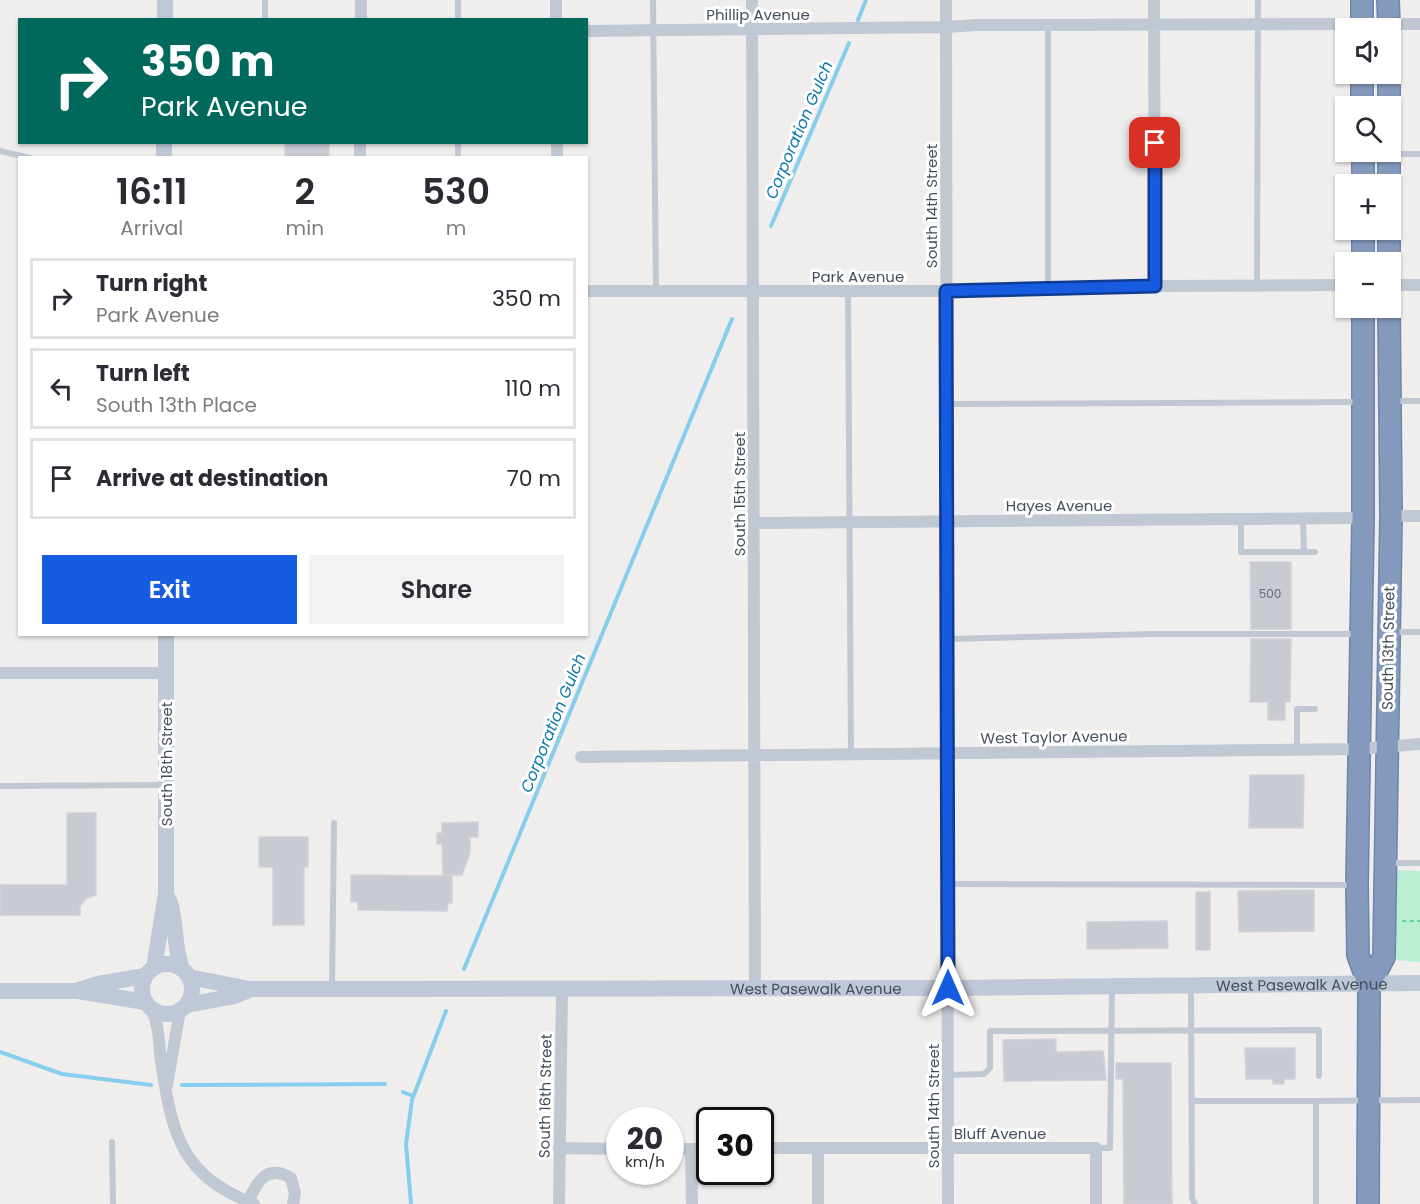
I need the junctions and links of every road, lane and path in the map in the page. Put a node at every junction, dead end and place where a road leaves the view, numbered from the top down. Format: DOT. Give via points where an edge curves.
graph roads {
  1 [pos="165,0"];
  2 [pos="265,0"];
  3 [pos="361,0"];
  4 [pos="458,0"];
  5 [pos="556,0"];
  6 [pos="653,0"];
  7 [pos="752,0"];
  8 [pos="946,0"];
  9 [pos="1154,0"];
  10 [pos="1258,0"];
  11 [pos="1362,0"];
  12 [pos="1388,0"];
  13 [pos="165,18"];
  14 [pos="265,18"];
  15 [pos="361,18"];
  16 [pos="458,18"];
  17 [pos="556,18"];
  18 [pos="1362,18"];
  19 [pos="1389,18"];
  20 [pos="1155,24"];
  21 [pos="1258,24"];
  22 [pos="1420,24"];
  23 [pos="1335,25"];
  24 [pos="1401,25"];
  25 [pos="1048,26"];
  26 [pos="946,27"];
  27 [pos="653,30"];
  28 [pos="752,30"];
  29 [pos="588,31"];
  30 [pos="0,151"];
  31 [pos="1401,153"];
  32 [pos="1420,154"];
  33 [pos="21,156"];
  34 [pos="1335,285"];
  35 [pos="1401,285"];
  36 [pos="1420,285"];
  37 [pos="1155,286"];
  38 [pos="1257,286"];
  39 [pos="1048,288"];
  40 [pos="752,290"];
  41 [pos="848,290"];
  42 [pos="588,291"];
  43 [pos="656,291"];
  44 [pos="946,291"];
  45 [pos="1363,318"];
  46 [pos="1389,318"];
  47 [pos="1390,401"];
  48 [pos="1420,401"];
  49 [pos="1363,402"];
  50 [pos="946,404"];
  51 [pos="1391,516"];
  52 [pos="1420,516"];
  53 [pos="1363,518"];
  54 [pos="1241,519"];
  55 [pos="1303,519"];
  56 [pos="948,521"];
  57 [pos="850,522"];
  58 [pos="754,523"];
  59 [pos="1304,552"];
  60 [pos="1315,552"];
  61 [pos="1388,632"];
  62 [pos="1420,632"];
  63 [pos="1361,634"];
  64 [pos="166,636"];
  65 [pos="948,639"];
  66 [pos="0,673"];
  67 [pos="166,673"];
  68 [pos="1315,710"];
  69 [pos="1420,744"];
  70 [pos="1386,748"];
  71 [pos="1358,749"];
  72 [pos="1297,750"];
  73 [pos="948,754"];
  74 [pos="754,755"];
  75 [pos="851,755"];
  76 [pos="581,757"];
  77 [pos="166,785"];
  78 [pos="0,786"];
  79 [pos="334,823"];
  80 [pos="1384,863"];
  81 [pos="1420,863"];
  82 [pos="948,884"];
  83 [pos="1357,885"];
  84 [pos="166,893"];
  85 [pos="1400,921"];
  86 [pos="1420,921"];
  87 [pos="150,972"];
  88 [pos="186,973"];
  89 [pos="1420,983"];
  90 [pos="1369,985"];
  91 [pos="1112,987"];
  92 [pos="1191,987"];
  93 [pos="755,988"];
  94 [pos="948,988"];
  95 [pos="250,989"];
  96 [pos="332,989"];
  97 [pos="562,989"];
  98 [pos="0,991"];
  99 [pos="78,991"];
  100 [pos="148,1006"];
  101 [pos="184,1008"];
  102 [pos="1112,1031"];
  103 [pos="1191,1031"];
  104 [pos="948,1075"];
  105 [pos="1319,1076"];
  106 [pos="167,1086"];
  107 [pos="1369,1100"];
  108 [pos="1420,1100"];
  109 [pos="1191,1101"];
  110 [pos="1316,1101"];
  111 [pos="112,1142"];
  112 [pos="560,1148"];
  113 [pos="774,1148"];
  114 [pos="818,1148"];
  115 [pos="948,1148"];
  116 [pos="1096,1148"];
  117 [pos="606,1149"];
  118 [pos="684,1149"];
  119 [pos="691,1149"];
  120 [pos="696,1149"];
  121 [pos="251,1203"];
  122 [pos="113,1204"];
  123 [pos="293,1204"];
  124 [pos="559,1204"];
  125 [pos="692,1204"];
  126 [pos="818,1204"];
  127 [pos="948,1204"];
  128 [pos="1096,1204"];
  129 [pos="1195,1204"];
  130 [pos="1316,1204"];
  131 [pos="1368,1204"];
  1 -- 13 [label="street"];
  2 -- 14 [label="lane"];
  3 -- 15 [label="street"];
  4 -- 16 [label="lane"];
  5 -- 17 [label="street"];
  6 -- 27 [label="lane"];
  7 -- 28 [label="street, South 15th Street"];
  8 -- 26 [label="street, South 14th Street"];
  9 -- 20 [label="street"];
  10 -- 21 [label="lane"];
  11 -- 18 [label="highway"];
  12 -- 19 [label="highway"];
  20 -- 21 [label="street, Phillip Avenue"];
  20 -- 25 [label="street, Phillip Avenue"];
  20 -- 37 [label="street"];
  21 -- 23 [label="street, Phillip Avenue"];
  21 -- 38 [label="lane"];
  22 -- 24 [label="street"];
  25 -- 26 [label="street, Phillip Avenue"];
  25 -- 39 [label="lane"];
  26 -- 28 [label="street, Phillip Avenue"];
  26 -- 44 [label="street, South 14th Street"];
  27 -- 28 [label="street, Phillip Avenue"];
  27 -- 29 [label="street, Phillip Avenue"];
  27 -- 43 [label="lane"];
  28 -- 40 [label="street, South 15th Street"];
  30 -- 33 [label="lane"];
  31 -- 32 [label="lane"];
  34 -- 38 [label="street, Park Avenue"];
  35 -- 36 [label="street"];
  37 -- 38 [label="street, Park Avenue"];
  37 -- 39 [label="street, Park Avenue"];
  39 -- 44 [label="street, Park Avenue"];
  40 -- 41 [label="street, Park Avenue"];
  40 -- 43 [label="street, Park Avenue"];
  40 -- 58 [label="street, South 15th Street"];
  41 -- 44 [label="street, Park Avenue"];
  41 -- 57 [label="lane"];
  42 -- 43 [label="street, Park Avenue"];
  44 -- 50 [label="street, South 14th Street"];
  45 -- 49 [label="highway, South 13th Street"];
  46 -- 47 [label="highway, South 13th Street"];
  47 -- 48 [label="lane"];
  47 -- 51 [label="highway, South 13th Street"];
  49 -- 50 [label="lane"];
  49 -- 53 [label="highway, South 13th Street"];
  50 -- 56 [label="street, South 14th Street"];
  51 -- 52 [label="street"];
  51 -- 61 [label="highway, South 13th Street"];
  53 -- 55 [label="street, Hayes Avenue"];
  53 -- 63 [label="highway, South 13th Street"];
  54 -- 55 [label="street, Hayes Avenue"];
  54 -- 56 [label="street, Hayes Avenue"];
  54 -- 59 [label="lane" via="1241,552"];
  55 -- 59 [label="lane"];
  56 -- 57 [label="street, Hayes Avenue"];
  56 -- 65 [label="street, South 14th Street"];
  57 -- 58 [label="street, Hayes Avenue"];
  57 -- 75 [label="lane"];
  58 -- 74 [label="street, South 15th Street"];
  59 -- 60 [label="lane"];
  61 -- 62 [label="lane"];
  61 -- 70 [label="highway, South 13th Street"];
  63 -- 65 [label="lane"];
  63 -- 71 [label="highway, South 13th Street"];
  64 -- 67 [label="street, South 18th Street"];
  65 -- 73 [label="street, South 14th Street"];
  66 -- 67 [label="street"];
  67 -- 77 [label="street, South 18th Street"];
  68 -- 72 [label="lane" via="1297,710"];
  69 -- 70 [label="street, West Taylor Avenue"];
  70 -- 71 [label="street, West Taylor Avenue"];
  70 -- 80 [label="highway, South 13th Street"];
  71 -- 72 [label="street, West Taylor Avenue"];
  71 -- 83 [label="highway, South 13th Street"];
  72 -- 73 [label="street, West Taylor Avenue"];
  73 -- 75 [label="street, West Taylor Avenue"];
  73 -- 82 [label="street, South 14th Street"];
  74 -- 75 [label="street, West Taylor Avenue"];
  74 -- 76 [label="street, West Taylor Avenue"];
  74 -- 93 [label="street, South 15th Street"];
  77 -- 78 [label="lane"];
  77 -- 84 [label="street, South 18th Street"];
  79 -- 96 [label="lane"];
  80 -- 81 [label="lane"];
  80 -- 90 [label="highway, South 13th Street" via="1384,957"];
  82 -- 83 [label="lane"];
  82 -- 94 [label="street, South 14th Street"];
  83 -- 90 [label="highway, South 13th Street" via="1358,955"];
  84 -- 87 [label="street, South 18th Street"];
  84 -- 88 [label="street, South 18th Street" via="172,909 174,941"];
  85 -- 86 [label="path"];
  87 -- 88 [label="street" via="168,964"];
  87 -- 99 [label="street"];
  87 -- 100 [label="street" via="142,985"];
  88 -- 95 [label="street, West Pasewalk Avenue"];
  88 -- 101 [label="street" via="192,986"];
  89 -- 90 [label="street, West Pasewalk Avenue"];
  90 -- 92 [label="street, West Pasewalk Avenue"];
  90 -- 107 [label="highway, South 13th Street"];
  91 -- 92 [label="street, West Pasewalk Avenue"];
  91 -- 94 [label="street, West Pasewalk Avenue"];
  91 -- 102 [label="lane"];
  92 -- 103 [label="lane"];
  93 -- 94 [label="street, West Pasewalk Avenue"];
  93 -- 97 [label="street, West Pasewalk Avenue"];
  94 -- 104 [label="street, South 14th Street"];
  95 -- 96 [label="street, West Pasewalk Avenue"];
  95 -- 101 [label="street, West Pasewalk Avenue"];
  96 -- 97 [label="street, West Pasewalk Avenue"];
  97 -- 112 [label="street, South 16th Street"];
  98 -- 99 [label="street"];
  99 -- 100 [label="street"];
  100 -- 101 [label="street" via="170,1014"];
  100 -- 106 [label="street" via="156,1019"];
  101 -- 106 [label="street"];
  102 -- 103 [label="lane"];
  102 -- 104 [label="lane" via="990,1031 990,1068 984,1074"];
  102 -- 116 [label="lane" via="1110,1148"];
  103 -- 105 [label="lane" via="1319,1030"];
  103 -- 109 [label="lane"];
  104 -- 115 [label="street, South 14th Street"];
  106 -- 121 [label="street" via="169,1110 184,1152 221,1190"];
  107 -- 108 [label="lane"];
  107 -- 110 [label="lane"];
  107 -- 131 [label="highway, South 13th Street"];
  109 -- 110 [label="lane"];
  109 -- 129 [label="lane"];
  110 -- 130 [label="lane"];
  111 -- 122 [label="lane"];
  112 -- 117 [label="street"];
  112 -- 124 [label="street, South 16th Street"];
  113 -- 114 [label="street, Bluff Avenue"];
  114 -- 115 [label="street, Bluff Avenue"];
  114 -- 126 [label="street"];
  115 -- 116 [label="street, Bluff Avenue"];
  115 -- 127 [label="street, South 14th Street"];
  116 -- 128 [label="street"];
  118 -- 119 [label="street"];
  119 -- 120 [label="street"];
  119 -- 125 [label="street"];
  121 -- 123 [label="street" via="257,1182 274,1172 291,1178"];
}
